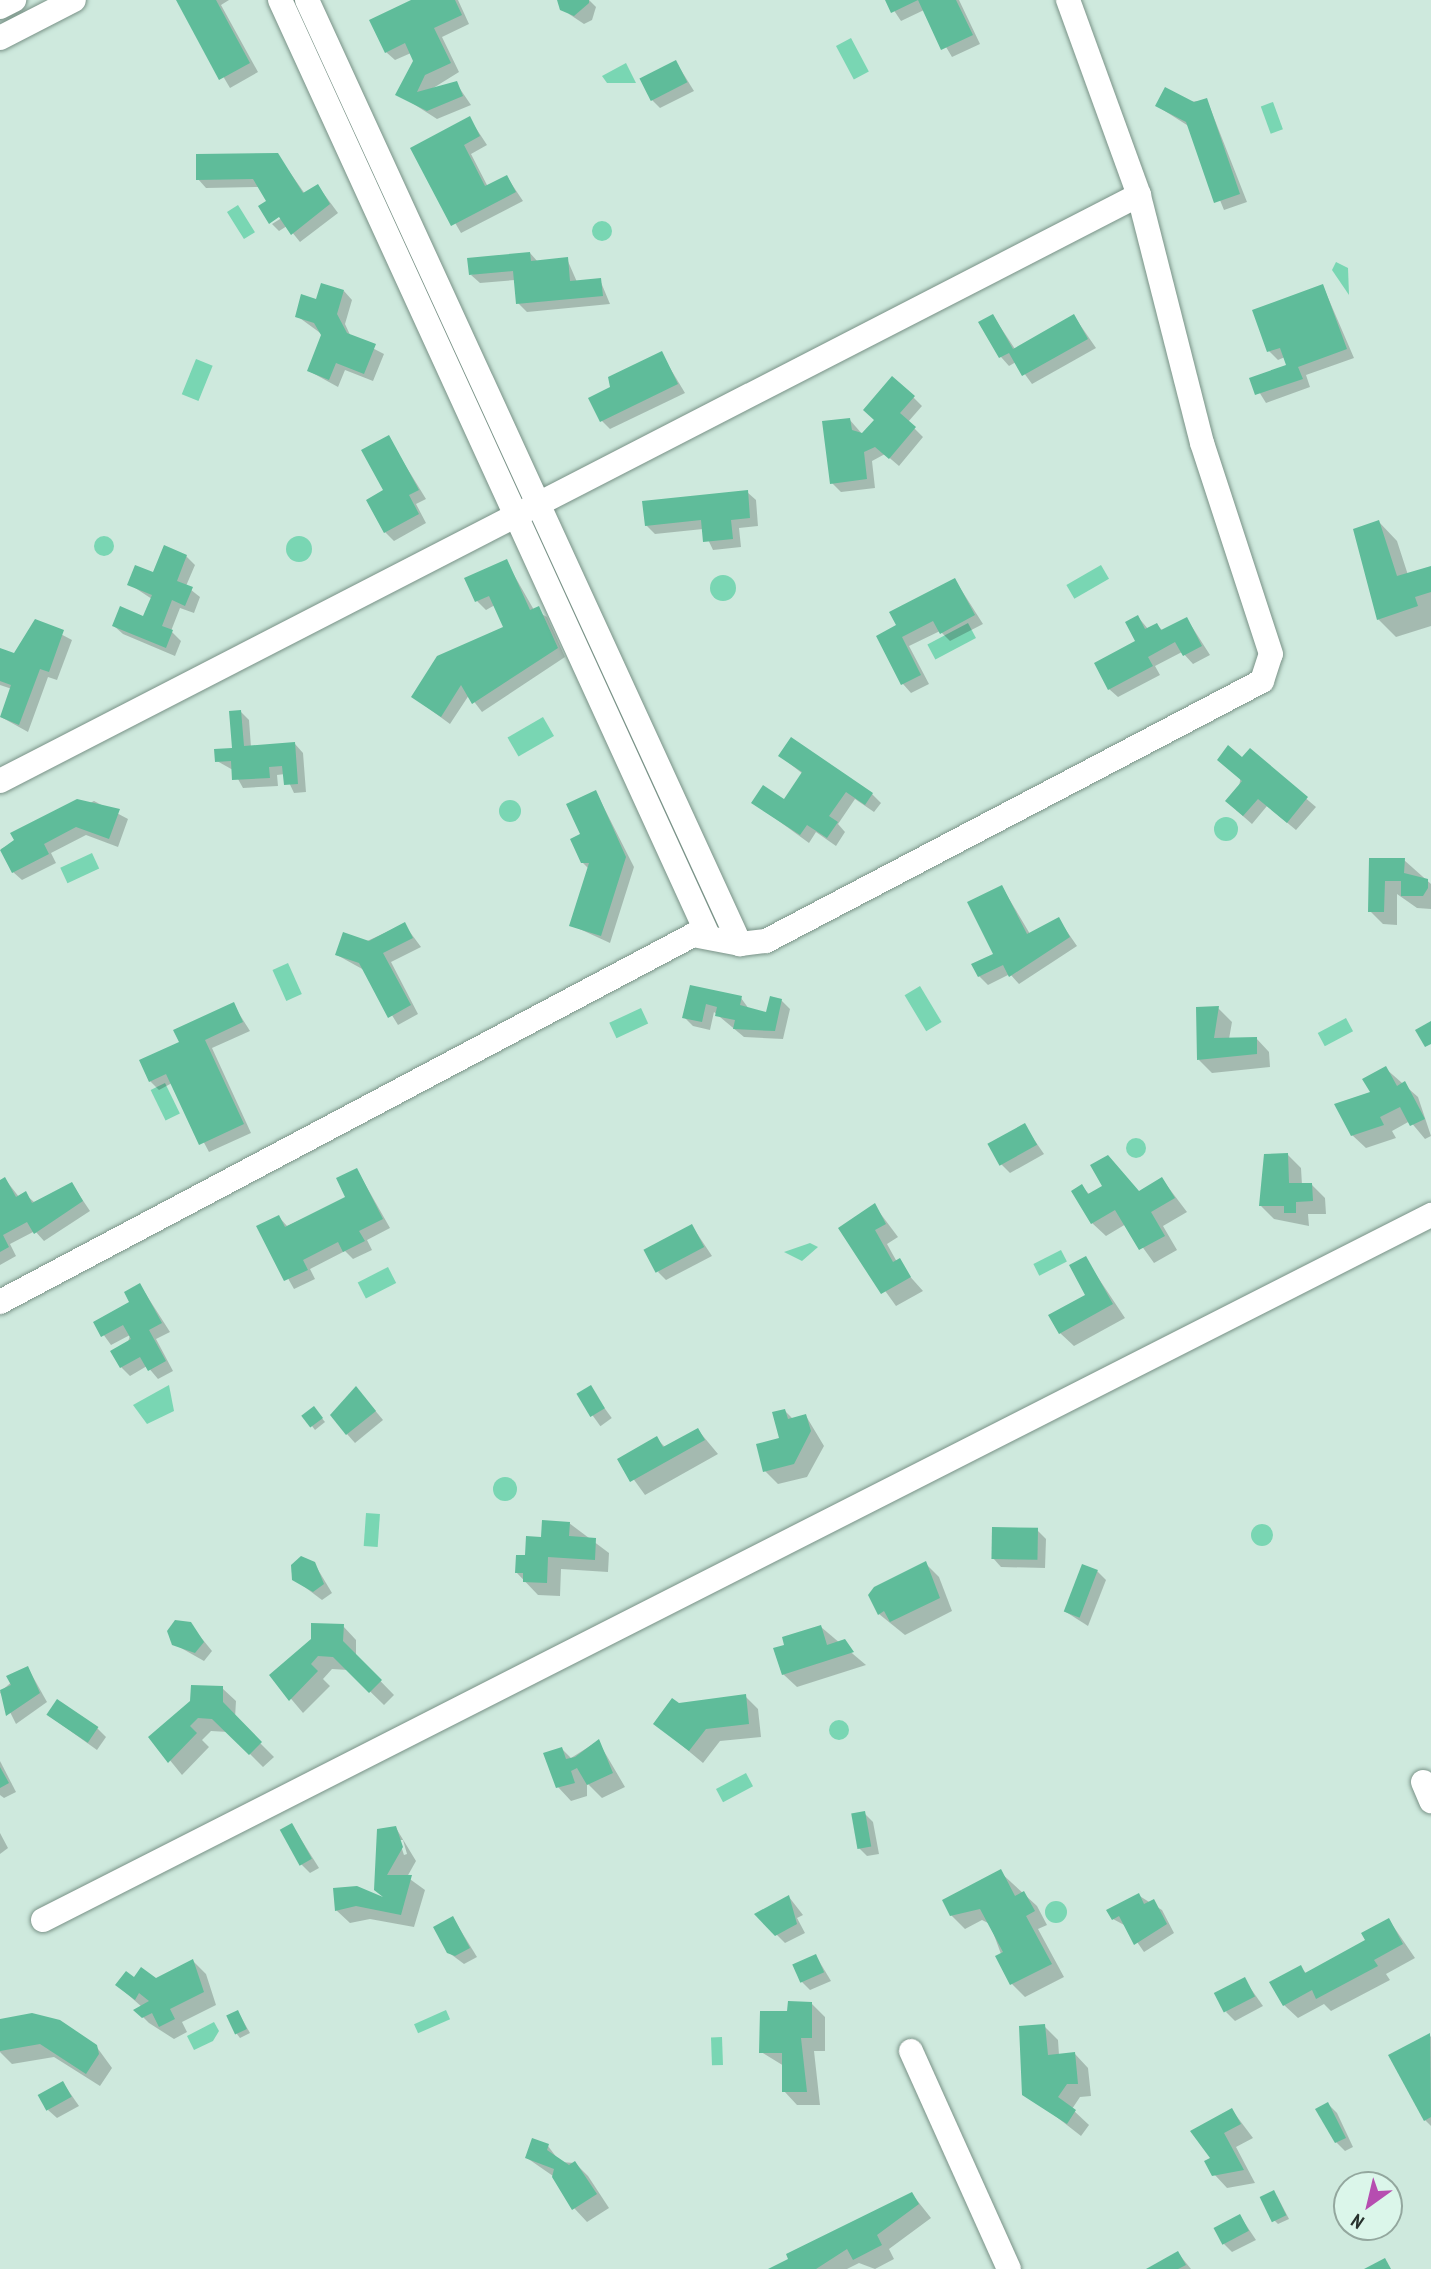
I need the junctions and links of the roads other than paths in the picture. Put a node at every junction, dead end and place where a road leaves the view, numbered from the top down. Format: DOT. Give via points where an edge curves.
graph roads {
  1 [pos="14,0"];
  2 [pos="74,0"];
  3 [pos="280,0"];
  4 [pos="307,0"];
  5 [pos="1069,0"];
  6 [pos="0,7"];
  7 [pos="0,38"];
  8 [pos="1139,195"];
  9 [pos="525,507"];
  10 [pos="0,780"];
  11 [pos="707,933"];
  12 [pos="740,944"];
  13 [pos="1431,1215"];
  14 [pos="0,1302"];
  15 [pos="43,1920"];
  16 [pos="911,2051"];
  17 [pos="1009,2269"];
  1 -- 6 [label="street"];
  2 -- 7 [label="street"];
  3 -- 9 [label="street"];
  4 -- 9 [label="street"];
  5 -- 8 [label="street"];
  8 -- 9 [label="street"];
  8 -- 12 [label="street" via="1202,443 1271,671 1262,681 766,941"];
  9 -- 10 [label="street"];
  9 -- 11 [label="street"];
  9 -- 12 [label="street"];
  11 -- 12 [label="street"];
  11 -- 14 [label="street" via="693,935"];
  13 -- 15 [label="street"];
  16 -- 17 [label="street"];
}
